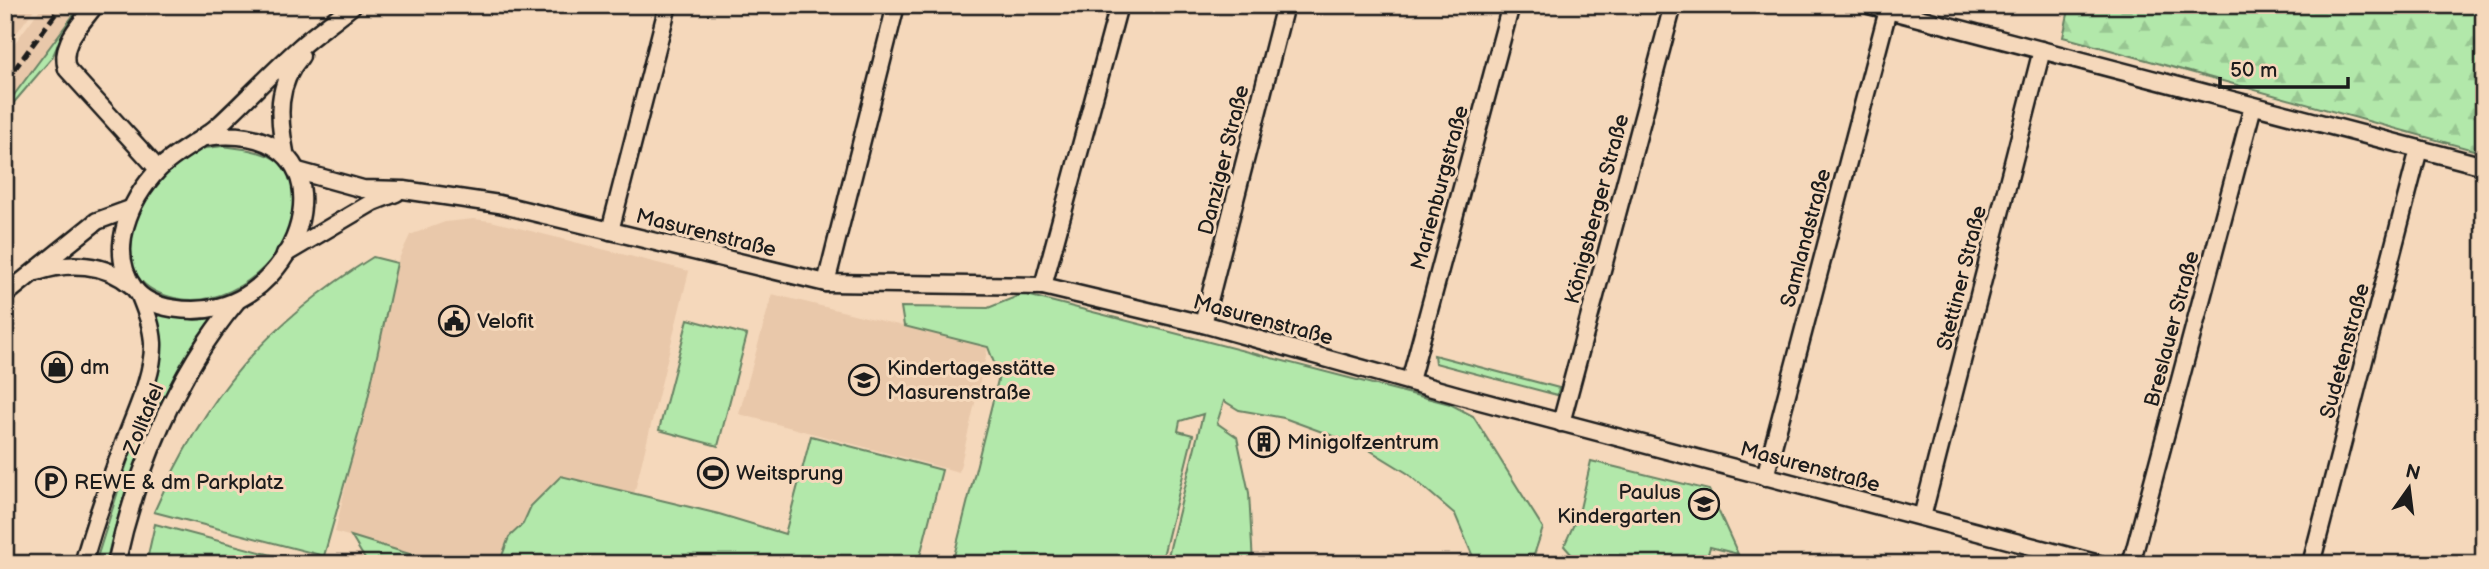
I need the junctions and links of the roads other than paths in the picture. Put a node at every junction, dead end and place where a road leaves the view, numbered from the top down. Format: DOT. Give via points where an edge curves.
graph roads {
  1 [pos="96,5"];
  2 [pos="353,5"];
  3 [pos="668,5"];
  4 [pos="896,5"];
  5 [pos="1119,5"];
  6 [pos="1285,5"];
  7 [pos="1511,5"];
  8 [pos="1673,5"];
  9 [pos="1869,5"];
  10 [pos="1888,10"];
  11 [pos="322,31"];
  12 [pos="2042,50"];
  13 [pos="2253,106"];
  14 [pos="206,137"];
  15 [pos="2419,149"];
  16 [pos="285,152"];
  17 [pos="2484,166"];
  18 [pos="158,169"];
  19 [pos="298,170"];
  20 [pos="404,190"];
  21 [pos="130,209"];
  22 [pos="610,231"];
  23 [pos="285,254"];
  24 [pos="28,275"];
  25 [pos="826,283"];
  26 [pos="1043,286"];
  27 [pos="136,291"];
  28 [pos="5,295"];
  29 [pos="236,302"];
  30 [pos="1203,324"];
  31 [pos="1410,382"];
  32 [pos="1561,423"];
  33 [pos="1765,477"];
  34 [pos="1922,517"];
  35 [pos="83,564"];
  36 [pos="116,564"];
  37 [pos="2099,564"];
  38 [pos="2131,564"];
  39 [pos="2311,564"];
  1 -- 18 [label="street" via="66,45 68,69"];
  2 -- 11 [label="street"];
  3 -- 22 [label="street"];
  4 -- 25 [label="street"];
  5 -- 26 [label="street"];
  6 -- 30 [label="street, Danziger Straße"];
  7 -- 31 [label="street, Marienburgstraße"];
  8 -- 32 [label="street, Königsberger Straße"];
  9 -- 10 [label="street"];
  10 -- 12 [label="street"];
  10 -- 33 [label="street, Samlandstraße"];
  11 -- 14 [label="street"];
  11 -- 16 [label="street" via="290,68 282,93 278,111"];
  12 -- 13 [label="street"];
  12 -- 34 [label="street, Stettiner Straße"];
  13 -- 15 [label="street"];
  13 -- 38 [label="street, Breslauer Straße"];
  14 -- 16 [label="street" via="267,140"];
  14 -- 18 [label="street"];
  15 -- 17 [label="street"];
  15 -- 39 [label="street, Sudetenstraße"];
  16 -- 19 [label="street"];
  18 -- 21 [label="street"];
  19 -- 20 [label="street, Masurenstraße" via="363,189"];
  19 -- 23 [label="street" via="304,199"];
  20 -- 22 [label="street, Masurenstraße" via="499,204"];
  20 -- 23 [label="street" via="373,202"];
  21 -- 24 [label="street" via="97,222"];
  21 -- 27 [label="street" via="122,229 123,264"];
  22 -- 25 [label="street, Masurenstraße"];
  23 -- 29 [label="street" via="266,281"];
  24 -- 27 [label="street" via="51,267 101,268 118,274"];
  24 -- 28 [label="street"];
  25 -- 26 [label="street, Masurenstraße"];
  26 -- 30 [label="street, Masurenstraße"];
  27 -- 29 [label="street" via="187,310"];
  27 -- 35 [label="street, Zolltafel" via="150,321 153,345 142,395 97,513"];
  29 -- 36 [label="street, Zolltafel" via="207,337 182,382 152,451"];
  30 -- 31 [label="street, Masurenstraße"];
  31 -- 32 [label="street, Masurenstraße"];
  32 -- 33 [label="street, Masurenstraße"];
  33 -- 34 [label="street, Masurenstraße"];
  34 -- 37 [label="street, Masurenstraße"];
}
